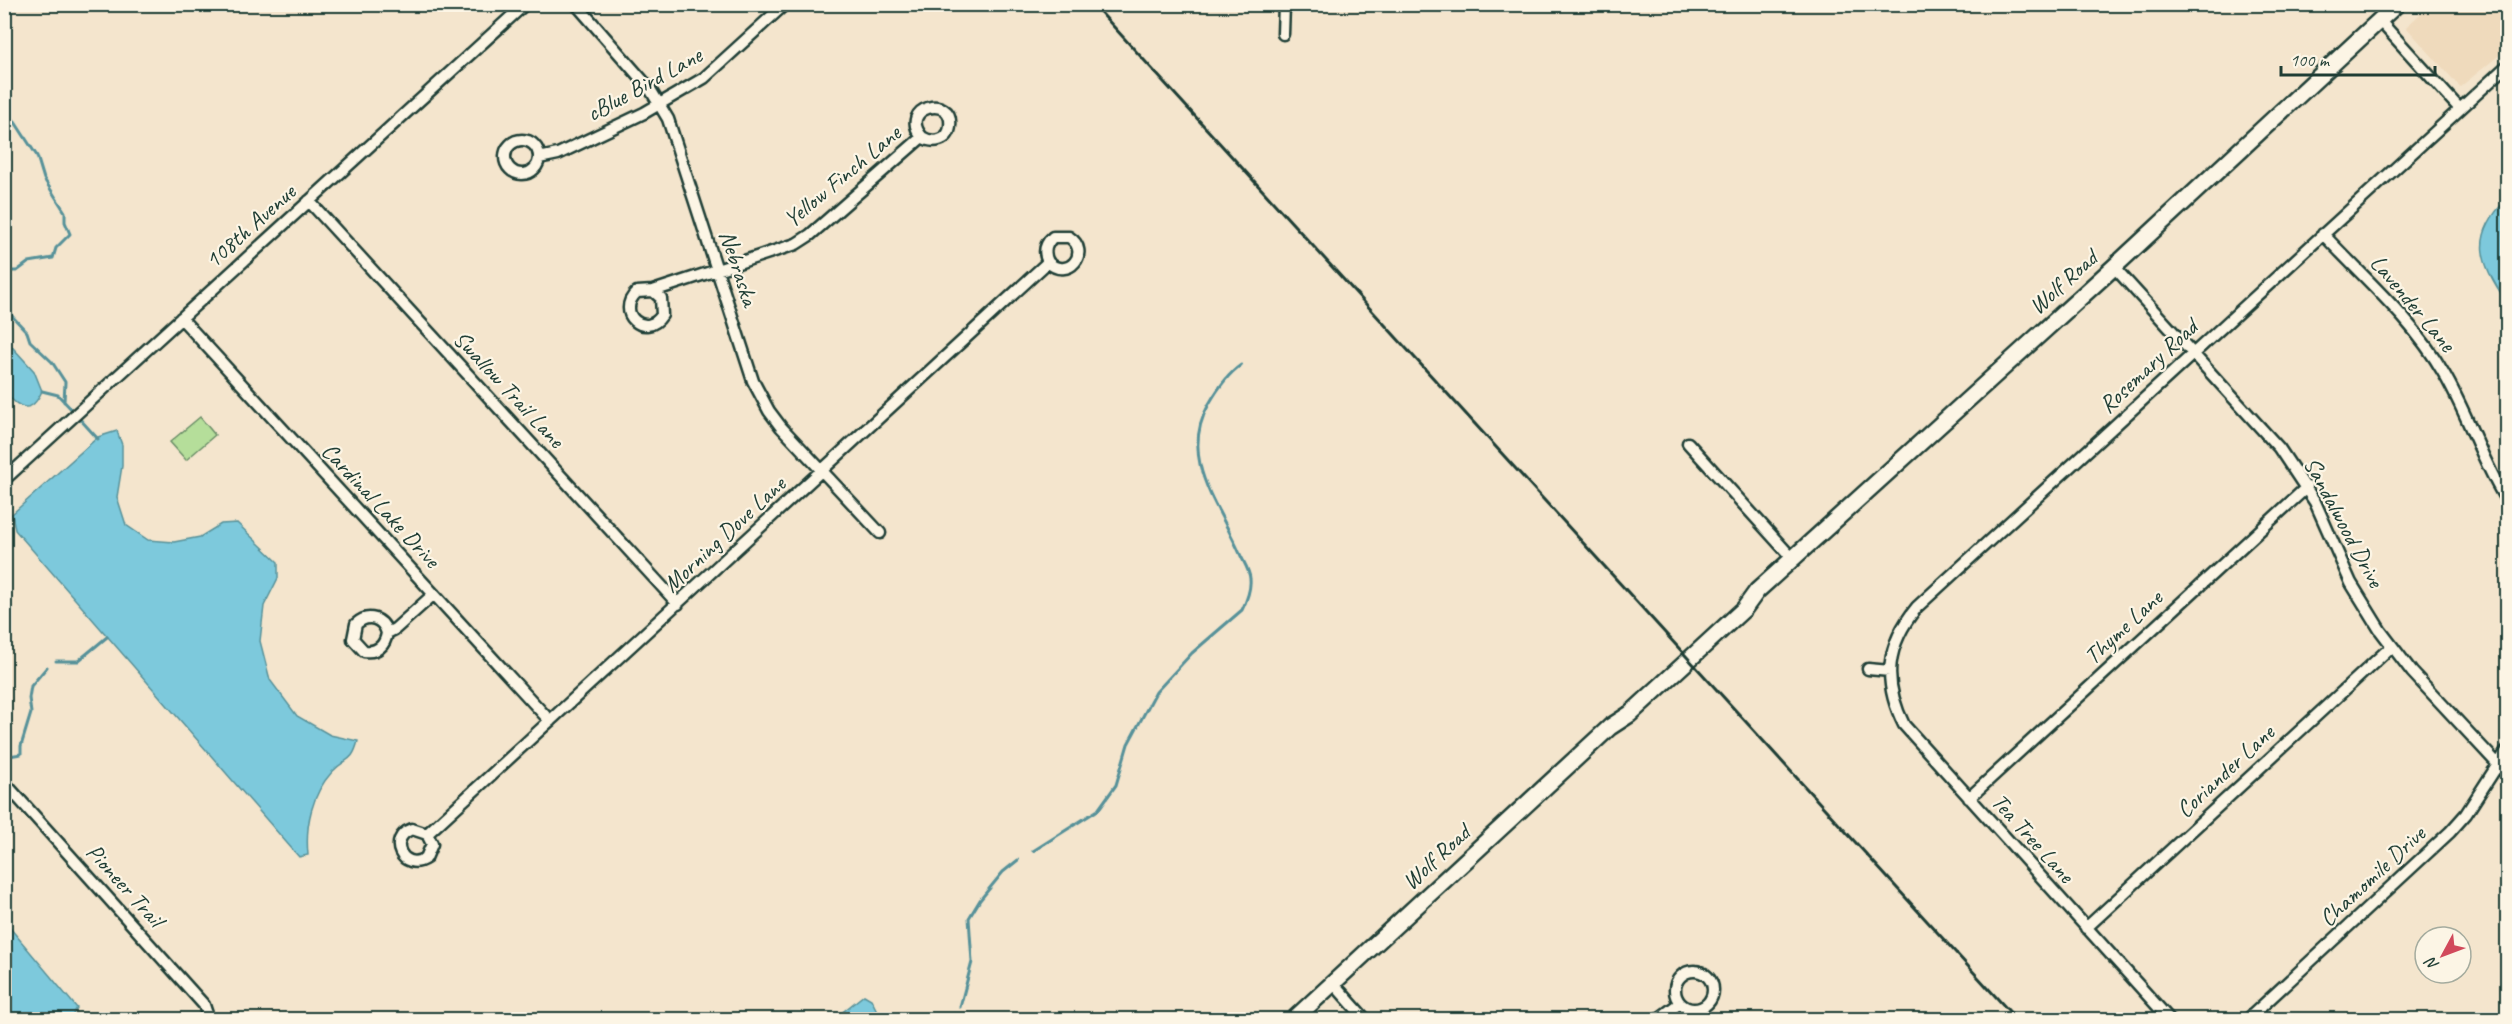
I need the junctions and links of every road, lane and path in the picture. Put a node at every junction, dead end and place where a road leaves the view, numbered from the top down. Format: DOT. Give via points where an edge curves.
graph roads {
  1 [pos="525,4"];
  2 [pos="576,4"];
  3 [pos="785,4"];
  4 [pos="1284,4"];
  5 [pos="2397,4"];
  6 [pos="2380,21"];
  7 [pos="1283,34"];
  8 [pos="2508,65"];
  9 [pos="660,104"];
  10 [pos="2459,108"];
  11 [pos="922,137"];
  12 [pos="539,159"];
  13 [pos="309,201"];
  14 [pos="2324,234"];
  15 [pos="1048,262"];
  16 [pos="2114,267"];
  17 [pos="718,269"];
  18 [pos="653,291"];
  19 [pos="181,318"];
  20 [pos="2193,354"];
  21 [pos="1688,443"];
  22 [pos="823,471"];
  23 [pos="4,480"];
  24 [pos="2307,487"];
  25 [pos="2508,503"];
  26 [pos="880,533"];
  27 [pos="1793,559"];
  28 [pos="434,594"];
  29 [pos="678,604"];
  30 [pos="387,633"];
  31 [pos="2392,646"];
  32 [pos="1868,669"];
  33 [pos="1890,672"];
  34 [pos="550,721"];
  35 [pos="2508,749"];
  36 [pos="2498,765"];
  37 [pos="2508,775"];
  38 [pos="4,782"];
  39 [pos="1969,798"];
  40 [pos="427,834"];
  41 [pos="2086,928"];
  42 [pos="1333,983"];
  43 [pos="1680,1003"];
  44 [pos="209,1020"];
  45 [pos="1293,1020"];
  46 [pos="1366,1020"];
  47 [pos="1657,1020"];
  48 [pos="2170,1020"];
  49 [pos="2247,1020"];
  1 -- 13 [label="street, 108th Avenue"];
  2 -- 9 [label="street, Nebraska"];
  3 -- 9 [label="street, cBlue Bird Lane" via="718,67"];
  4 -- 7 [label="street"];
  5 -- 6 [label="main road, Wolf Road"];
  6 -- 10 [label="street"];
  6 -- 16 [label="main road, Wolf Road"];
  8 -- 10 [label="street, Rosemary Road"];
  9 -- 12 [label="street, cBlue Bird Lane" via="558,154"];
  9 -- 17 [label="street, Nebraska"];
  10 -- 14 [label="street, Rosemary Road"];
  11 -- 17 [label="street, Yellow Finch Lane" via="810,235 779,250"];
  13 -- 19 [label="street, 108th Avenue"];
  13 -- 29 [label="street, Swallow Trail Lane"];
  14 -- 20 [label="street, Rosemary Road"];
  14 -- 25 [label="street, Lavender Lane" via="2418,335 2444,372"];
  15 -- 22 [label="street, Morning Dove Lane"];
  16 -- 20 [label="street, Sandalwood Drive"];
  16 -- 27 [label="main road, Wolf Road"];
  17 -- 18 [label="street, Yellow Finch Lane"];
  17 -- 22 [label="street, Nebraska" via="753,381 769,411"];
  19 -- 23 [label="street, 108th Avenue"];
  19 -- 28 [label="street, Cardinal Lake Drive"];
  20 -- 24 [label="street, Sandalwood Drive" via="2279,448"];
  20 -- 33 [label="street, Rosemary Road" via="1917,607 1899,632"];
  21 -- 27 [label="street"];
  22 -- 26 [label="street, Nebraska"];
  22 -- 29 [label="street, Morning Dove Lane"];
  24 -- 31 [label="street, Sandalwood Drive" via="2352,583"];
  24 -- 39 [label="street, Thyme Lane"];
  27 -- 42 [label="main road, Wolf Road" via="1757,591 1738,602 1624,707 1610,727"];
  28 -- 30 [label="street"];
  28 -- 34 [label="street, Cardinal Lake Drive"];
  29 -- 34 [label="street, Morning Dove Lane"];
  31 -- 36 [label="street, Sandalwood Drive"];
  31 -- 41 [label="street, Coriander Lane"];
  32 -- 33 [label="street"];
  33 -- 39 [label="street, Tea Tree Lane" via="1891,696 1904,725"];
  34 -- 40 [label="street, Morning Dove Lane"];
  35 -- 36 [label="street, Chamomile Drive"];
  36 -- 37 [label="street, Sandalwood Drive"];
  36 -- 49 [label="street, Chamomile Drive" via="2450,832"];
  38 -- 44 [label="street, Pioneer Trail" via="204,1005"];
  39 -- 41 [label="street, Tea Tree Lane"];
  41 -- 48 [label="street, Tea Tree Lane"];
  42 -- 45 [label="main road, Wolf Road"];
  42 -- 46 [label="street"];
  43 -- 47 [label="street"];
}
